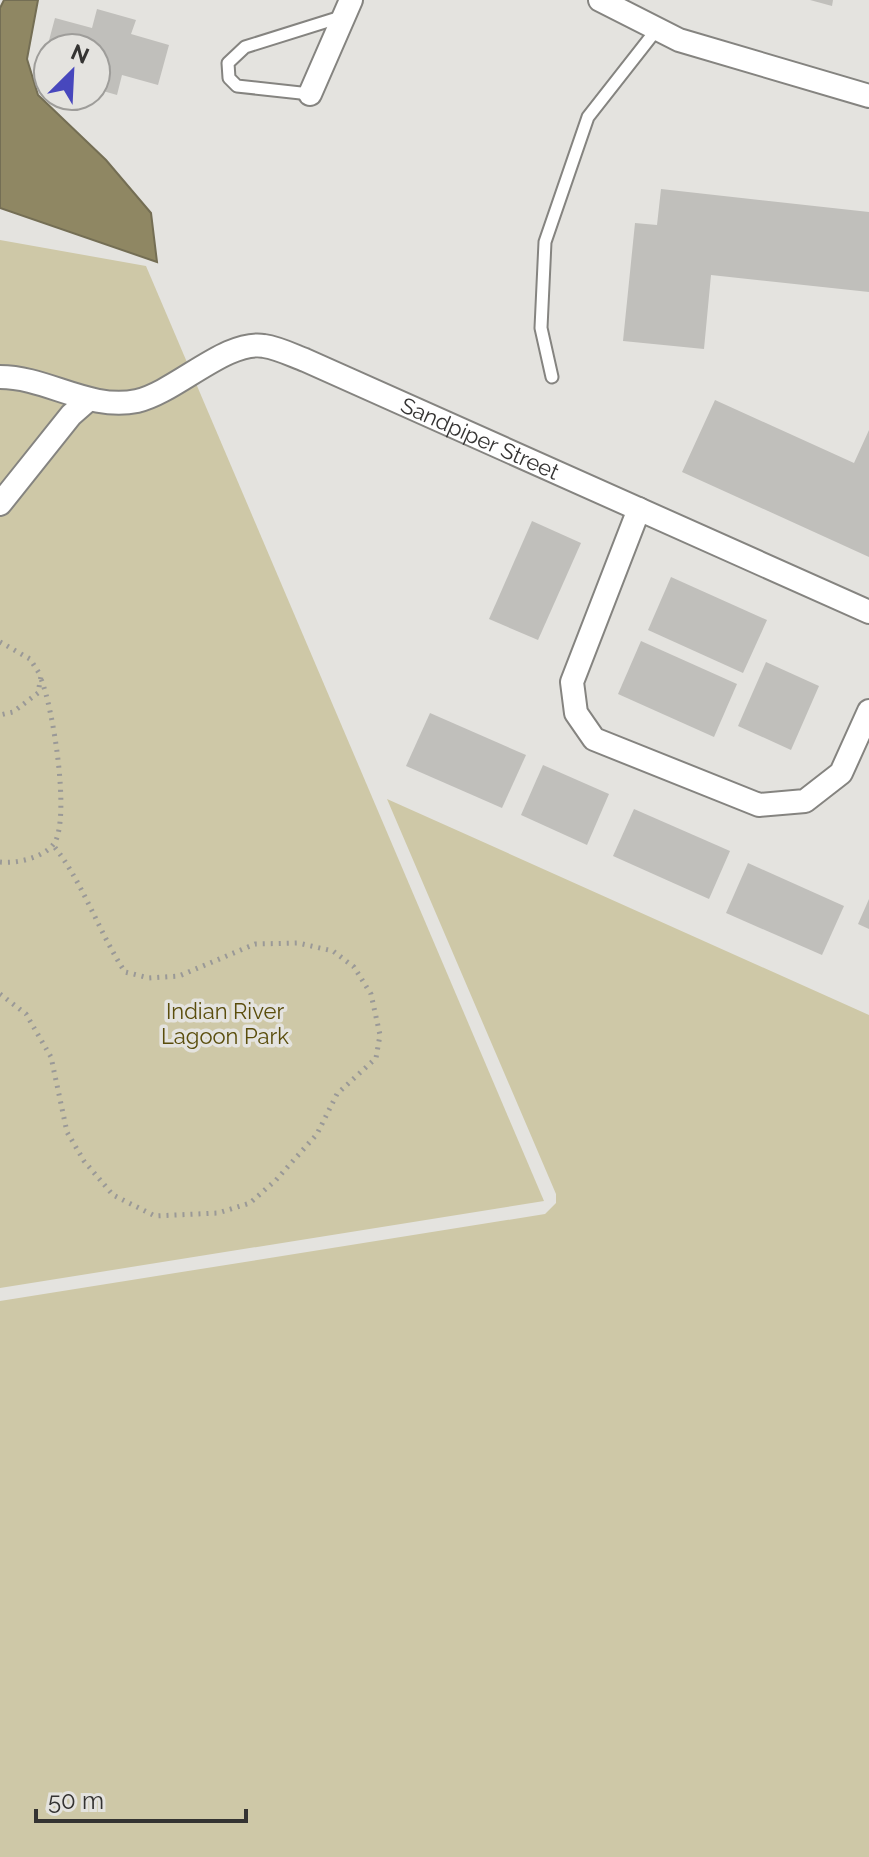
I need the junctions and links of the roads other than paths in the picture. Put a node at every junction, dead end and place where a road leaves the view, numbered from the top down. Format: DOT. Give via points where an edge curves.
graph roads {
  1 [pos="600,0"];
  2 [pos="348,8"];
  3 [pos="657,29"];
  4 [pos="310,94"];
  5 [pos="869,96"];
  6 [pos="0,377"];
  7 [pos="552,377"];
  8 [pos="87,401"];
  9 [pos="0,504"];
  10 [pos="639,509"];
  11 [pos="869,612"];
  12 [pos="869,711"];
  1 -- 3 [label="street"];
  2 -- 4 [label="street"];
  2 -- 4 [label="lane" via="245,47 228,63 229,78 237,86"];
  3 -- 5 [label="street"];
  3 -- 7 [label="lane" via="588,117 545,242 541,328"];
  6 -- 8 [label="street, Sandpiper Street" via="57,386"];
  8 -- 9 [label="street"];
  8 -- 10 [label="street, Sandpiper Street" via="135,401 171,388 232,351 262,345"];
  10 -- 11 [label="street, Sandpiper Street"];
  10 -- 12 [label="street" via="572,682 576,713 594,739 759,805 805,801 841,773"];
}
